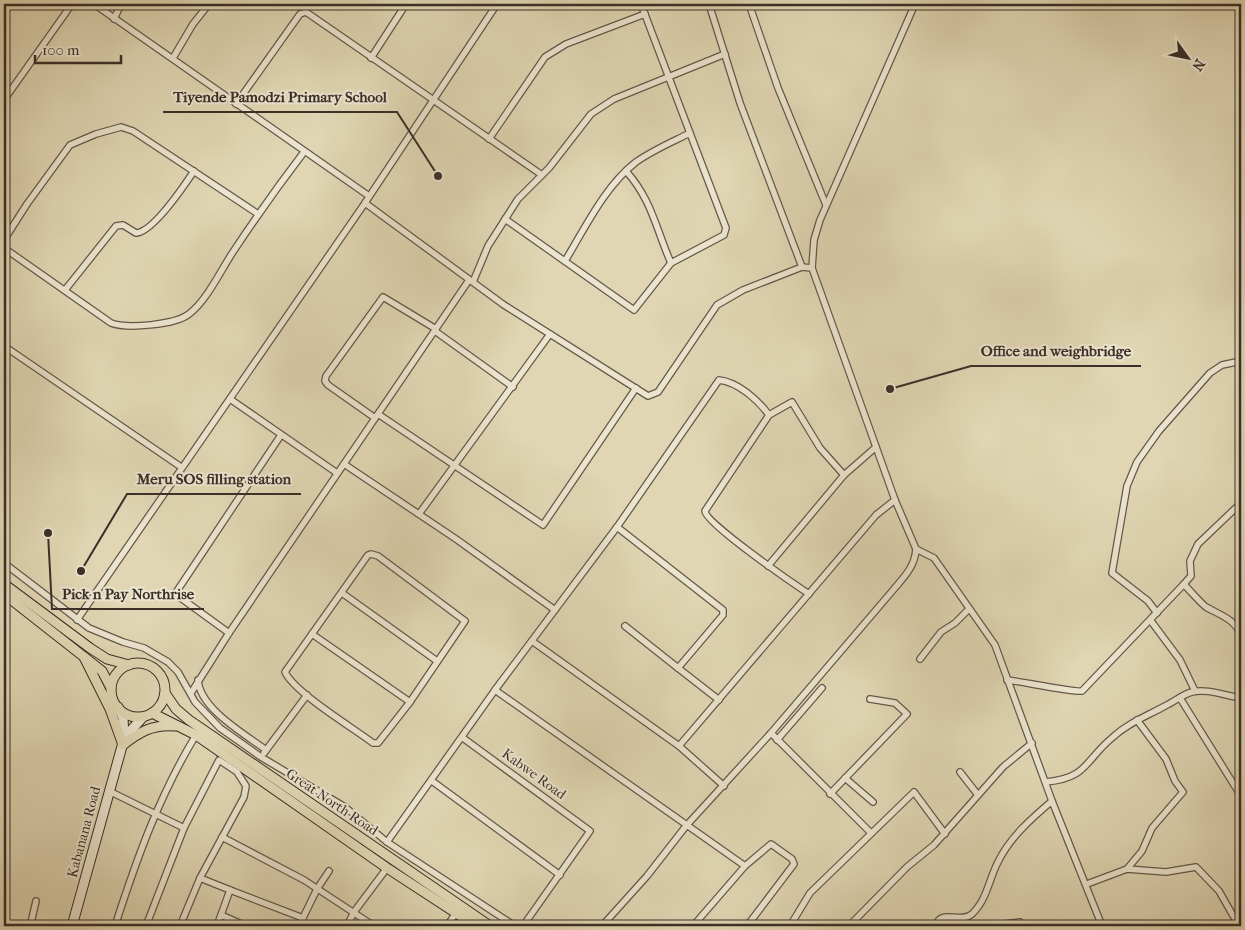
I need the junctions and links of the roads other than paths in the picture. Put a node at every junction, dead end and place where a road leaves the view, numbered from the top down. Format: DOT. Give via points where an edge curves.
graph roads {
  1 [pos="72,4"];
  2 [pos="94,4"];
  3 [pos="122,4"];
  4 [pos="209,4"];
  5 [pos="406,4"];
  6 [pos="641,4"];
  7 [pos="709,4"];
  8 [pos="749,4"];
  9 [pos="915,4"];
  10 [pos="494,5"];
  11 [pos="645,14"];
  12 [pos="114,19"];
  13 [pos="725,54"];
  14 [pos="173,58"];
  15 [pos="371,58"];
  16 [pos="669,76"];
  17 [pos="4,100"];
  18 [pos="432,100"];
  19 [pos="236,104"];
  20 [pos="690,132"];
  21 [pos="489,139"];
  22 [pos="304,152"];
  23 [pos="194,171"];
  24 [pos="626,171"];
  25 [pos="542,175"];
  26 [pos="369,196"];
  27 [pos="364,203"];
  28 [pos="826,205"];
  29 [pos="258,214"];
  30 [pos="505,219"];
  31 [pos="4,240"];
  32 [pos="4,248"];
  33 [pos="565,262"];
  34 [pos="671,262"];
  35 [pos="802,267"];
  36 [pos="812,268"];
  37 [pos="471,281"];
  38 [pos="65,290"];
  39 [pos="435,330"];
  40 [pos="550,334"];
  41 [pos="4,346"];
  42 [pos="1241,361"];
  43 [pos="513,387"];
  44 [pos="636,388"];
  45 [pos="230,399"];
  46 [pos="769,415"];
  47 [pos="377,416"];
  48 [pos="282,435"];
  49 [pos="876,447"];
  50 [pos="344,464"];
  51 [pos="456,464"];
  52 [pos="181,467"];
  53 [pos="337,474"];
  54 [pos="844,475"];
  55 [pos="895,500"];
  56 [pos="1241,503"];
  57 [pos="419,514"];
  58 [pos="616,527"];
  59 [pos="916,549"];
  60 [pos="4,563"];
  61 [pos="768,566"];
  62 [pos="4,584"];
  63 [pos="1184,584"];
  64 [pos="4,594"];
  65 [pos="342,594"];
  66 [pos="809,594"];
  67 [pos="969,609"];
  68 [pos="555,610"];
  69 [pos="1157,613"];
  70 [pos="77,620"];
  71 [pos="1151,621"];
  72 [pos="625,626"];
  73 [pos="229,633"];
  74 [pos="312,634"];
  75 [pos="1241,638"];
  76 [pos="532,642"];
  77 [pos="84,657"];
  78 [pos="920,659"];
  79 [pos="437,661"];
  80 [pos="130,665"];
  81 [pos="678,668"];
  82 [pos="198,680"];
  83 [pos="1007,680"];
  84 [pos="111,688"];
  85 [pos="822,688"];
  86 [pos="495,690"];
  87 [pos="1196,691"];
  88 [pos="165,693"];
  89 [pos="191,693"];
  90 [pos="307,695"];
  91 [pos="803,695"];
  92 [pos="1180,698"];
  93 [pos="1241,698"];
  94 [pos="870,699"];
  95 [pos="720,700"];
  96 [pos="810,701"];
  97 [pos="410,702"];
  98 [pos="118,707"];
  99 [pos="148,715"];
  100 [pos="1137,720"];
  101 [pos="184,727"];
  102 [pos="771,733"];
  103 [pos="196,734"];
  104 [pos="463,738"];
  105 [pos="777,740"];
  106 [pos="123,742"];
  107 [pos="1032,743"];
  108 [pos="679,746"];
  109 [pos="266,750"];
  110 [pos="261,758"];
  111 [pos="960,772"];
  112 [pos="845,778"];
  113 [pos="432,781"];
  114 [pos="1046,782"];
  115 [pos="724,786"];
  116 [pos="110,791"];
  117 [pos="830,794"];
  118 [pos="978,795"];
  119 [pos="1241,796"];
  120 [pos="1052,801"];
  121 [pos="873,802"];
  122 [pos="155,811"];
  123 [pos="686,826"];
  124 [pos="184,828"];
  125 [pos="871,833"];
  126 [pos="945,834"];
  127 [pos="222,837"];
  128 [pos="387,842"];
  129 [pos="745,866"];
  130 [pos="387,868"];
  131 [pos="1127,870"];
  132 [pos="329,871"];
  133 [pos="560,875"];
  134 [pos="200,878"];
  135 [pos="1087,884"];
  136 [pos="317,889"];
  137 [pos="230,890"];
  138 [pos="36,901"];
  139 [pos="354,912"];
  140 [pos="456,914"];
  141 [pos="221,915"];
  142 [pos="948,917"];
  143 [pos="303,918"];
  144 [pos="31,923"];
  145 [pos="148,925"];
  146 [pos="72,926"];
  147 [pos="115,926"];
  148 [pos="180,926"];
  149 [pos="217,926"];
  150 [pos="246,926"];
  151 [pos="299,926"];
  152 [pos="347,926"];
  153 [pos="374,926"];
  154 [pos="447,926"];
  155 [pos="476,926"];
  156 [pos="490,926"];
  157 [pos="515,926"];
  158 [pos="523,926"];
  159 [pos="602,926"];
  160 [pos="692,926"];
  161 [pos="747,926"];
  162 [pos="790,926"];
  163 [pos="849,926"];
  164 [pos="936,926"];
  165 [pos="969,926"];
  166 [pos="989,926"];
  167 [pos="1024,926"];
  168 [pos="1102,926"];
  169 [pos="1239,926"];
  1 -- 17 [label="street"];
  2 -- 12 [label="street"];
  3 -- 12 [label="street"];
  4 -- 14 [label="street"];
  5 -- 15 [label="street"];
  6 -- 11 [label="street"];
  7 -- 13 [label="street"];
  8 -- 28 [label="street" via="778,88"];
  9 -- 28 [label="street"];
  10 -- 18 [label="street"];
  11 -- 16 [label="street"];
  11 -- 21 [label="street" via="566,44 545,58"];
  12 -- 14 [label="street"];
  13 -- 16 [label="street"];
  13 -- 35 [label="street" via="740,103"];
  14 -- 19 [label="street"];
  15 -- 18 [label="street"];
  15 -- 19 [label="street" via="309,13 303,12"];
  16 -- 20 [label="street"];
  16 -- 25 [label="street" via="597,108"];
  18 -- 21 [label="street"];
  18 -- 26 [label="street"];
  19 -- 22 [label="street"];
  20 -- 24 [label="street" via="650,153"];
  20 -- 34 [label="street" via="726,232 721,238"];
  21 -- 25 [label="street"];
  22 -- 26 [label="street"];
  22 -- 29 [label="street"];
  23 -- 29 [label="street"];
  23 -- 31 [label="street" via="128,128 96,134 70,145"];
  23 -- 38 [label="street" via="146,230 136,233 123,225 116,226"];
  24 -- 33 [label="street" via="580,234"];
  24 -- 34 [label="street" via="652,209 659,236"];
  25 -- 30 [label="street" via="518,199"];
  26 -- 27 [label="street"];
  27 -- 37 [label="street"];
  27 -- 45 [label="street"];
  28 -- 36 [label="street" via="815,235"];
  29 -- 38 [label="street" via="202,299 182,319 116,325"];
  30 -- 33 [label="street"];
  30 -- 37 [label="street"];
  32 -- 38 [label="street"];
  33 -- 34 [label="street" via="634,310"];
  35 -- 36 [label="street"];
  35 -- 44 [label="street" via="743,290 717,305 658,392 648,396"];
  36 -- 49 [label="street"];
  37 -- 39 [label="street"];
  37 -- 40 [label="street"];
  39 -- 43 [label="street"];
  39 -- 47 [label="street"];
  39 -- 47 [label="street" via="383,297 326,376 328,385"];
  40 -- 43 [label="street"];
  40 -- 44 [label="street"];
  41 -- 52 [label="street"];
  42 -- 69 [label="street" via="1222,365 1210,374 1149,444 1127,486 1112,573 1148,601"];
  43 -- 51 [label="street"];
  44 -- 51 [label="street" via="543,525"];
  45 -- 48 [label="street"];
  45 -- 52 [label="street"];
  46 -- 54 [label="street" via="792,402 820,448"];
  46 -- 58 [label="street" via="753,397 719,380"];
  46 -- 61 [label="street" via="704,514"];
  47 -- 50 [label="street"];
  47 -- 51 [label="street"];
  48 -- 53 [label="street"];
  48 -- 73 [label="street" via="177,591 178,596"];
  49 -- 54 [label="street"];
  49 -- 55 [label="street"];
  50 -- 53 [label="street"];
  50 -- 57 [label="street"];
  51 -- 57 [label="street"];
  52 -- 70 [label="street"];
  53 -- 73 [label="street"];
  54 -- 61 [label="street"];
  55 -- 59 [label="street"];
  55 -- 66 [label="street" via="876,515"];
  56 -- 63 [label="street" via="1198,544 1190,561 1190,576"];
  57 -- 68 [label="street"];
  58 -- 68 [label="street"];
  58 -- 81 [label="street" via="724,612"];
  59 -- 67 [label="street" via="934,558"];
  59 -- 91 [label="street" via="911,570"];
  60 -- 70 [label="street"];
  61 -- 66 [label="street"];
  62 -- 80 [label="main road" via="90,648 107,658"];
  63 -- 69 [label="street"];
  63 -- 75 [label="street" via="1206,607 1236,625"];
  64 -- 77 [label="main road"];
  65 -- 74 [label="street"];
  65 -- 79 [label="street"];
  65 -- 79 [label="street" via="368,555 378,556 465,619 465,624"];
  66 -- 95 [label="street"];
  67 -- 78 [label="street" via="941,632"];
  67 -- 83 [label="street" via="994,645"];
  68 -- 76 [label="street"];
  69 -- 71 [label="street"];
  70 -- 89 [label="street" via="104,635 144,648 168,662"];
  71 -- 83 [label="street" via="1082,691"];
  71 -- 87 [label="street" via="1180,660"];
  72 -- 81 [label="street"];
  73 -- 82 [label="street"];
  74 -- 90 [label="street" via="285,672"];
  74 -- 97 [label="street"];
  76 -- 86 [label="street"];
  76 -- 108 [label="street"];
  77 -- 84 [label="main road" via="102,671"];
  77 -- 106 [label="main road"];
  79 -- 97 [label="street"];
  80 -- 84 [label="main road" via="116,675"];
  80 -- 88 [label="main road" via="146,665 156,671 163,681"];
  81 -- 95 [label="street"];
  82 -- 89 [label="street"];
  82 -- 109 [label="street" via="204,697 222,718"];
  83 -- 107 [label="street"];
  84 -- 98 [label="main road"];
  85 -- 96 [label="street"];
  86 -- 104 [label="street"];
  86 -- 123 [label="street"];
  87 -- 92 [label="street"];
  87 -- 93 [label="street"];
  88 -- 99 [label="main road" via="160,706"];
  88 -- 156 [label="main road, Great North Road" via="189,720"];
  89 -- 110 [label="street" via="220,728"];
  90 -- 97 [label="street" via="376,743 381,742"];
  90 -- 109 [label="street"];
  91 -- 96 [label="street"];
  91 -- 102 [label="street"];
  92 -- 100 [label="street"];
  92 -- 119 [label="street"];
  94 -- 112 [label="street" via="895,703 906,714"];
  95 -- 108 [label="street"];
  96 -- 105 [label="street"];
  98 -- 99 [label="main road" via="130,715"];
  98 -- 106 [label="street" via="123,717"];
  99 -- 101 [label="main road, Great North Road"];
  99 -- 106 [label="street" via="129,730"];
  100 -- 114 [label="street" via="1113,736 1073,776"];
  100 -- 131 [label="street" via="1166,759 1183,792 1152,828 1142,851"];
  101 -- 103 [label="main road, Great North Road"];
  101 -- 106 [label="main road" via="161,725 140,731"];
  102 -- 105 [label="street"];
  102 -- 115 [label="street"];
  103 -- 122 [label="street"];
  103 -- 130 [label="main road, Great North Road"];
  104 -- 113 [label="street"];
  104 -- 133 [label="street, Kabwe Road" via="590,831"];
  105 -- 117 [label="street"];
  106 -- 116 [label="street, Kabanana Road"];
  107 -- 114 [label="street"];
  107 -- 118 [label="street" via="1021,750"];
  108 -- 115 [label="street"];
  109 -- 110 [label="street"];
  110 -- 128 [label="street" via="345,808"];
  111 -- 118 [label="street"];
  112 -- 117 [label="street"];
  112 -- 121 [label="street"];
  113 -- 128 [label="street"];
  113 -- 133 [label="street"];
  114 -- 120 [label="street"];
  115 -- 123 [label="street"];
  116 -- 122 [label="street"];
  116 -- 146 [label="street, Kabanana Road"];
  117 -- 125 [label="street"];
  118 -- 126 [label="street"];
  120 -- 135 [label="street"];
  120 -- 142 [label="street" via="1029,821 1004,852 972,914"];
  122 -- 124 [label="street"];
  122 -- 147 [label="street"];
  123 -- 129 [label="street"];
  123 -- 159 [label="street" via="648,876"];
  124 -- 127 [label="street" via="219,760 238,772 246,786 244,797"];
  124 -- 145 [label="street"];
  125 -- 126 [label="street" via="915,792"];
  125 -- 162 [label="street" via="810,893"];
  126 -- 163 [label="street"];
  127 -- 134 [label="street"];
  127 -- 136 [label="street"];
  128 -- 157 [label="street"];
  129 -- 160 [label="street"];
  129 -- 161 [label="street" via="771,844 794,863"];
  130 -- 139 [label="street"];
  130 -- 140 [label="main road, Great North Road"];
  131 -- 135 [label="street"];
  131 -- 169 [label="street" via="1166,872 1198,868 1219,891"];
  132 -- 136 [label="street"];
  133 -- 158 [label="street"];
  134 -- 137 [label="street"];
  134 -- 148 [label="street"];
  135 -- 168 [label="street"];
  136 -- 139 [label="street"];
  136 -- 143 [label="street"];
  137 -- 141 [label="street"];
  137 -- 143 [label="street"];
  138 -- 144 [label="street"];
  139 -- 152 [label="street"];
  139 -- 153 [label="street"];
  140 -- 154 [label="street"];
  140 -- 155 [label="main road, Great North Road"];
  141 -- 149 [label="street"];
  141 -- 150 [label="street"];
  142 -- 164 [label="street" via="939,918"];
  142 -- 165 [label="street"];
  143 -- 151 [label="street"];
  166 -- 167 [label="street" via="1020,922"];
}
